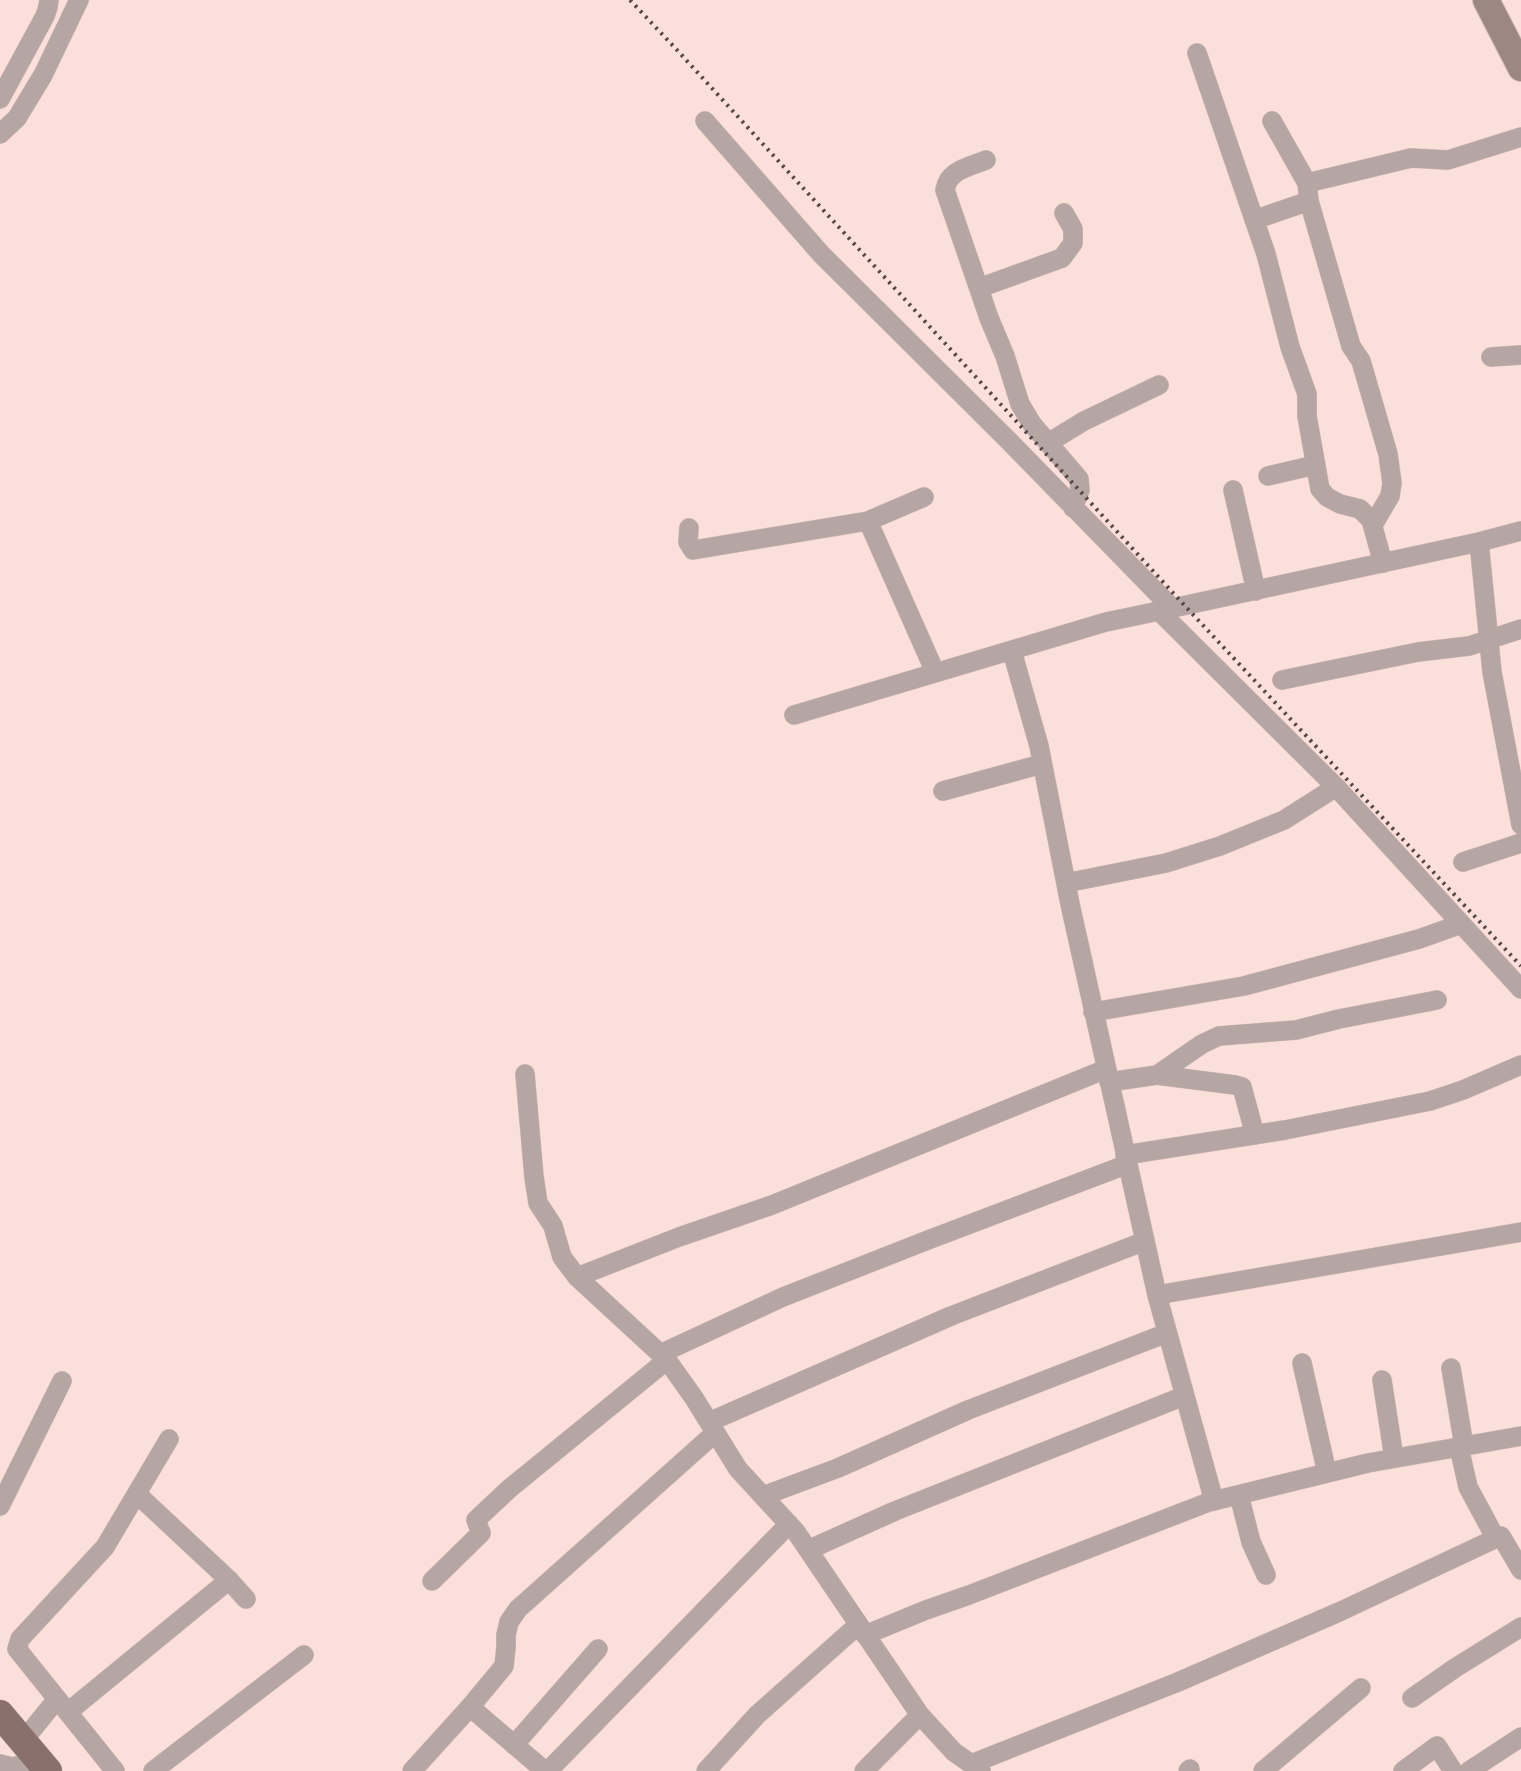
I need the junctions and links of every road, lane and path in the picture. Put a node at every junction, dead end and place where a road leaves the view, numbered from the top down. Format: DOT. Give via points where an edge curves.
graph roads {
  1 [pos="48,0"];
  2 [pos="79,0"];
  3 [pos="1486,0"];
  4 [pos="1197,53"];
  5 [pos="1521,68"];
  6 [pos="0,98"];
  7 [pos="705,121"];
  8 [pos="1272,121"];
  9 [pos="0,134"];
  10 [pos="1521,136"];
  11 [pos="986,160"];
  12 [pos="1308,192"];
  13 [pos="1064,213"];
  14 [pos="1254,220"];
  15 [pos="979,288"];
  16 [pos="1521,355"];
  17 [pos="1490,358"];
  18 [pos="1159,386"];
  19 [pos="1048,443"];
  20 [pos="1315,465"];
  21 [pos="1268,476"];
  22 [pos="1233,490"];
  23 [pos="924,497"];
  24 [pos="1073,508"];
  25 [pos="868,521"];
  26 [pos="1373,525"];
  27 [pos="689,528"];
  28 [pos="1521,531"];
  29 [pos="1479,542"];
  30 [pos="1383,563"];
  31 [pos="1256,591"];
  32 [pos="1166,610"];
  33 [pos="1521,629"];
  34 [pos="1490,639"];
  35 [pos="1012,651"];
  36 [pos="936,672"];
  37 [pos="1282,680"];
  38 [pos="794,715"];
  39 [pos="1513,728"];
  40 [pos="1042,764"];
  41 [pos="1336,787"];
  42 [pos="943,791"];
  43 [pos="1521,824"];
  44 [pos="1521,844"];
  45 [pos="1463,862"];
  46 [pos="1066,883"];
  47 [pos="1461,924"];
  48 [pos="1521,989"];
  49 [pos="1437,1000"];
  50 [pos="1094,1012"];
  51 [pos="1521,1064"];
  52 [pos="524,1074"];
  53 [pos="1107,1075"];
  54 [pos="1157,1075"];
  55 [pos="1255,1135"];
  56 [pos="1127,1160"];
  57 [pos="1521,1232"];
  58 [pos="1145,1242"];
  59 [pos="577,1277"];
  60 [pos="1158,1295"];
  61 [pos="1168,1333"];
  62 [pos="663,1357"];
  63 [pos="1302,1363"];
  64 [pos="1451,1368"];
  65 [pos="1382,1380"];
  66 [pos="62,1381"];
  67 [pos="1184,1396"];
  68 [pos="712,1427"];
  69 [pos="1521,1436"];
  70 [pos="169,1439"];
  71 [pos="1461,1447"];
  72 [pos="1394,1458"];
  73 [pos="1327,1473"];
  74 [pos="137,1494"];
  75 [pos="1239,1495"];
  76 [pos="763,1496"];
  77 [pos="1214,1500"];
  78 [pos="0,1506"];
  79 [pos="789,1524"];
  80 [pos="1496,1539"];
  81 [pos="808,1550"];
  82 [pos="1521,1570"];
  83 [pos="1266,1575"];
  84 [pos="229,1580"];
  85 [pos="432,1581"];
  86 [pos="246,1599"];
  87 [pos="1521,1627"];
  88 [pos="862,1630"];
  89 [pos="598,1649"];
  90 [pos="304,1655"];
  91 [pos="1361,1688"];
  92 [pos="1412,1698"];
  93 [pos="62,1706"];
  94 [pos="470,1707"];
  95 [pos="0,1714"];
  96 [pos="920,1715"];
  97 [pos="1521,1736"];
  98 [pos="514,1745"];
  99 [pos="37,1758"];
  100 [pos="0,1764"];
  101 [pos="976,1767"];
  102 [pos="115,1771"];
  103 [pos="153,1771"];
  104 [pos="412,1771"];
  105 [pos="547,1771"];
  106 [pos="706,1771"];
  107 [pos="864,1771"];
  108 [pos="1263,1771"];
  109 [pos="1403,1771"];
  110 [pos="1453,1771"];
  111 [pos="1469,1771"];
  1 -- 6 [label="street" via="45,16"];
  2 -- 9 [label="street" via="17,118"];
  3 -- 5 [label="street"];
  4 -- 14 [label="street"];
  7 -- 24 [label="street" via="821,254"];
  8 -- 12 [label="street"];
  10 -- 12 [label="street" via="1448,160 1411,158"];
  11 -- 15 [label="street" via="956,172 948,178 945,190"];
  12 -- 14 [label="street"];
  12 -- 26 [label="street" via="1351,346 1361,361 1388,454 1392,483 1390,496"];
  13 -- 15 [label="street" via="1073,229 1073,243 1062,258"];
  14 -- 20 [label="street" via="1290,347 1307,394"];
  15 -- 19 [label="street" via="1020,404"];
  16 -- 17 [label="street"];
  18 -- 19 [label="street" via="1084,421"];
  19 -- 24 [label="street" via="1079,479 1080,490"];
  20 -- 21 [label="street"];
  20 -- 26 [label="street" via="1320,488 1327,497 1360,509"];
  22 -- 31 [label="street"];
  23 -- 25 [label="street"];
  24 -- 32 [label="street"];
  25 -- 27 [label="street" via="693,550 688,542"];
  25 -- 36 [label="street"];
  26 -- 30 [label="street"];
  28 -- 29 [label="street"];
  29 -- 30 [label="street"];
  29 -- 34 [label="street"];
  30 -- 31 [label="street"];
  31 -- 32 [label="street"];
  32 -- 35 [label="street" via="1106,622"];
  32 -- 41 [label="street"];
  33 -- 34 [label="street"];
  34 -- 37 [label="street" via="1469,646 1418,652"];
  34 -- 39 [label="street" via="1492,672"];
  35 -- 36 [label="street"];
  35 -- 40 [label="street"];
  36 -- 38 [label="street"];
  39 -- 43 [label="street"];
  40 -- 42 [label="street"];
  40 -- 46 [label="street"];
  41 -- 46 [label="street" via="1284,820 1220,846 1166,863"];
  41 -- 47 [label="street"];
  44 -- 45 [label="street"];
  46 -- 50 [label="street"];
  47 -- 48 [label="street"];
  47 -- 50 [label="street" via="1419,939 1244,986"];
  49 -- 54 [label="street" via="1296,1030 1218,1036"];
  50 -- 53 [label="street"];
  51 -- 55 [label="street" via="1430,1101"];
  52 -- 59 [label="street" via="538,1203 553,1226 562,1257"];
  53 -- 54 [label="street"];
  53 -- 56 [label="street"];
  53 -- 59 [label="street"];
  54 -- 55 [label="street" via="1242,1088"];
  55 -- 56 [label="street"];
  56 -- 58 [label="street"];
  56 -- 62 [label="street" via="783,1298"];
  57 -- 60 [label="street"];
  58 -- 60 [label="street"];
  58 -- 68 [label="street" via="952,1316"];
  59 -- 62 [label="street"];
  60 -- 61 [label="street"];
  61 -- 67 [label="street"];
  61 -- 76 [label="street" via="968,1410 838,1468"];
  62 -- 68 [label="street"];
  62 -- 85 [label="street" via="476,1520 481,1533"];
  63 -- 73 [label="street"];
  64 -- 71 [label="street"];
  65 -- 72 [label="street"];
  66 -- 78 [label="street"];
  67 -- 77 [label="street"];
  67 -- 81 [label="street"];
  68 -- 76 [label="street" via="738,1469"];
  68 -- 94 [label="street" via="518,1609 509,1622 504,1666"];
  69 -- 71 [label="street"];
  70 -- 74 [label="street"];
  71 -- 72 [label="street"];
  71 -- 80 [label="street" via="1468,1487"];
  72 -- 73 [label="street"];
  73 -- 75 [label="street"];
  74 -- 84 [label="street"];
  74 -- 93 [label="street" via="106,1547 20,1639 17,1649"];
  75 -- 77 [label="street"];
  75 -- 83 [label="street" via="1252,1542"];
  76 -- 79 [label="street"];
  77 -- 88 [label="street" via="969,1595"];
  79 -- 81 [label="street"];
  79 -- 105 [label="street"];
  80 -- 82 [label="street" via="1502,1536"];
  80 -- 101 [label="street" via="1339,1612"];
  81 -- 88 [label="street"];
  84 -- 86 [label="street"];
  84 -- 93 [label="street"];
  87 -- 92 [label="street"];
  88 -- 96 [label="street"];
  88 -- 106 [label="street" via="757,1715"];
  89 -- 98 [label="street"];
  90 -- 103 [label="street"];
  91 -- 108 [label="street"];
  93 -- 99 [label="street"];
  93 -- 102 [label="street"];
  94 -- 98 [label="street"];
  94 -- 104 [label="street"];
  95 -- 99 [label="main road"];
  96 -- 101 [label="street" via="954,1752"];
  96 -- 107 [label="street"];
  97 -- 111 [label="street"];
  98 -- 105 [label="street"];
  99 -- 100 [label="street" via="12,1767"];
  109 -- 110 [label="street" via="1437,1746"];
}
